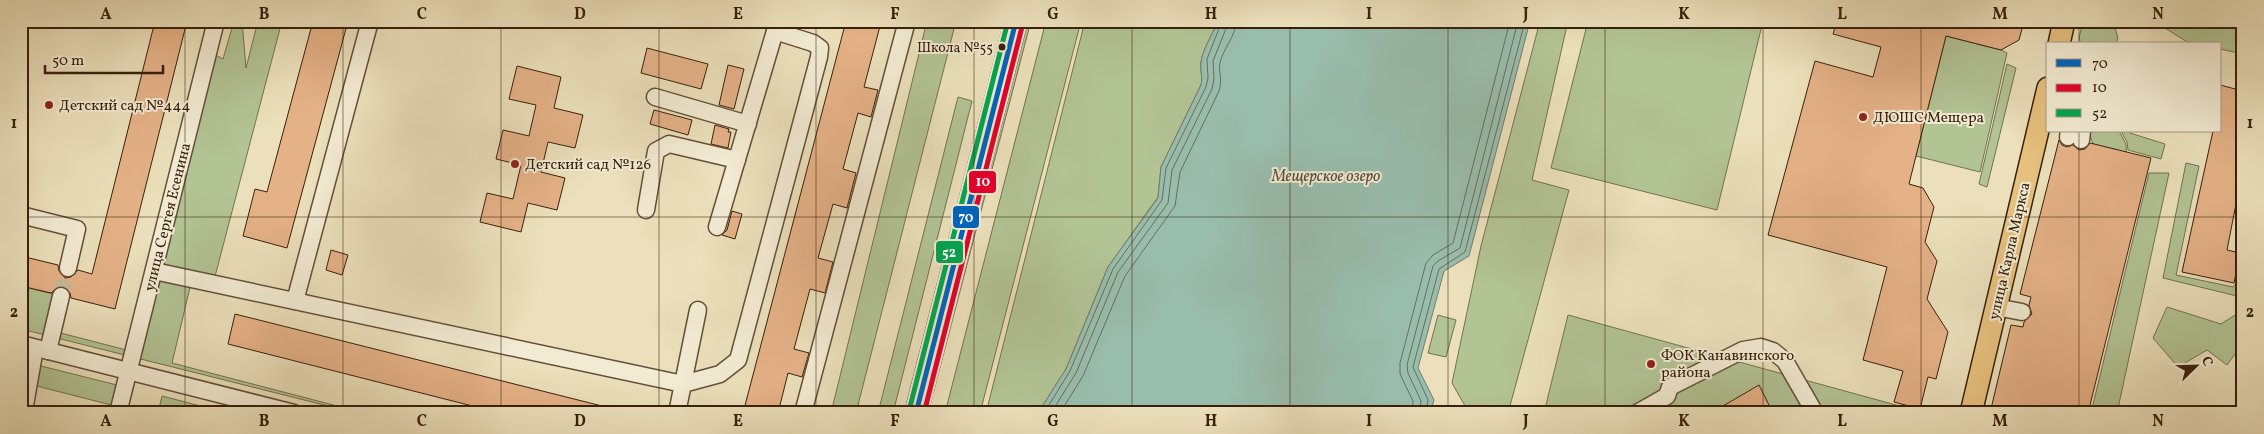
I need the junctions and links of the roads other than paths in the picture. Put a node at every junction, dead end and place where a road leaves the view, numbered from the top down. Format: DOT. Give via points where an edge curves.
graph roads {
  1 [pos="216,21"];
  2 [pos="370,21"];
  3 [pos="907,21"];
  4 [pos="1016,21"];
  5 [pos="2064,21"];
  6 [pos="776,26"];
  7 [pos="2059,42"];
  8 [pos="655,97"];
  9 [pos="2046,104"];
  10 [pos="2044,120"];
  11 [pos="748,124"];
  12 [pos="737,160"];
  13 [pos="646,210"];
  14 [pos="21,215"];
  15 [pos="717,227"];
  16 [pos="68,268"];
  17 [pos="154,271"];
  18 [pos="61,296"];
  19 [pos="295,301"];
  20 [pos="1996,307"];
  21 [pos="698,310"];
  22 [pos="2022,312"];
  23 [pos="35,348"];
  24 [pos="129,371"];
  25 [pos="683,384"];
  26 [pos="24,405"];
  27 [pos="118,413"];
  28 [pos="294,413"];
  29 [pos="677,413"];
  30 [pos="803,413"];
  31 [pos="916,413"];
  32 [pos="1636,413"];
  33 [pos="1815,413"];
  34 [pos="1970,413"];
  1 -- 17 [label="street, улица Сергея Есенина"];
  2 -- 19 [label="street"];
  3 -- 30 [label="street"];
  4 -- 31 [label="main road"];
  5 -- 7 [label="main road"];
  6 -- 11 [label="street"];
  6 -- 25 [label="street" via="820,48 816,66 738,360 720,374"];
  8 -- 11 [label="street"];
  9 -- 10 [label="main road, улица Карла Маркса"];
  10 -- 20 [label="main road, улица Карла Маркса"];
  11 -- 12 [label="street"];
  12 -- 13 [label="street" via="669,144 662,146 656,151"];
  12 -- 15 [label="street"];
  14 -- 16 [label="street" via="77,229"];
  17 -- 19 [label="street"];
  17 -- 24 [label="street, улица Сергея Есенина"];
  18 -- 23 [label="street"];
  19 -- 25 [label="street"];
  20 -- 22 [label="street"];
  20 -- 34 [label="main road, улица Карла Маркса"];
  21 -- 25 [label="street"];
  23 -- 24 [label="street"];
  23 -- 26 [label="street"];
  24 -- 27 [label="street, улица Сергея Есенина"];
  24 -- 28 [label="street"];
  25 -- 29 [label="street"];
  32 -- 33 [label="street" via="1667,396 1670,387 1743,350 1762,347 1774,351 1785,361"];
}
